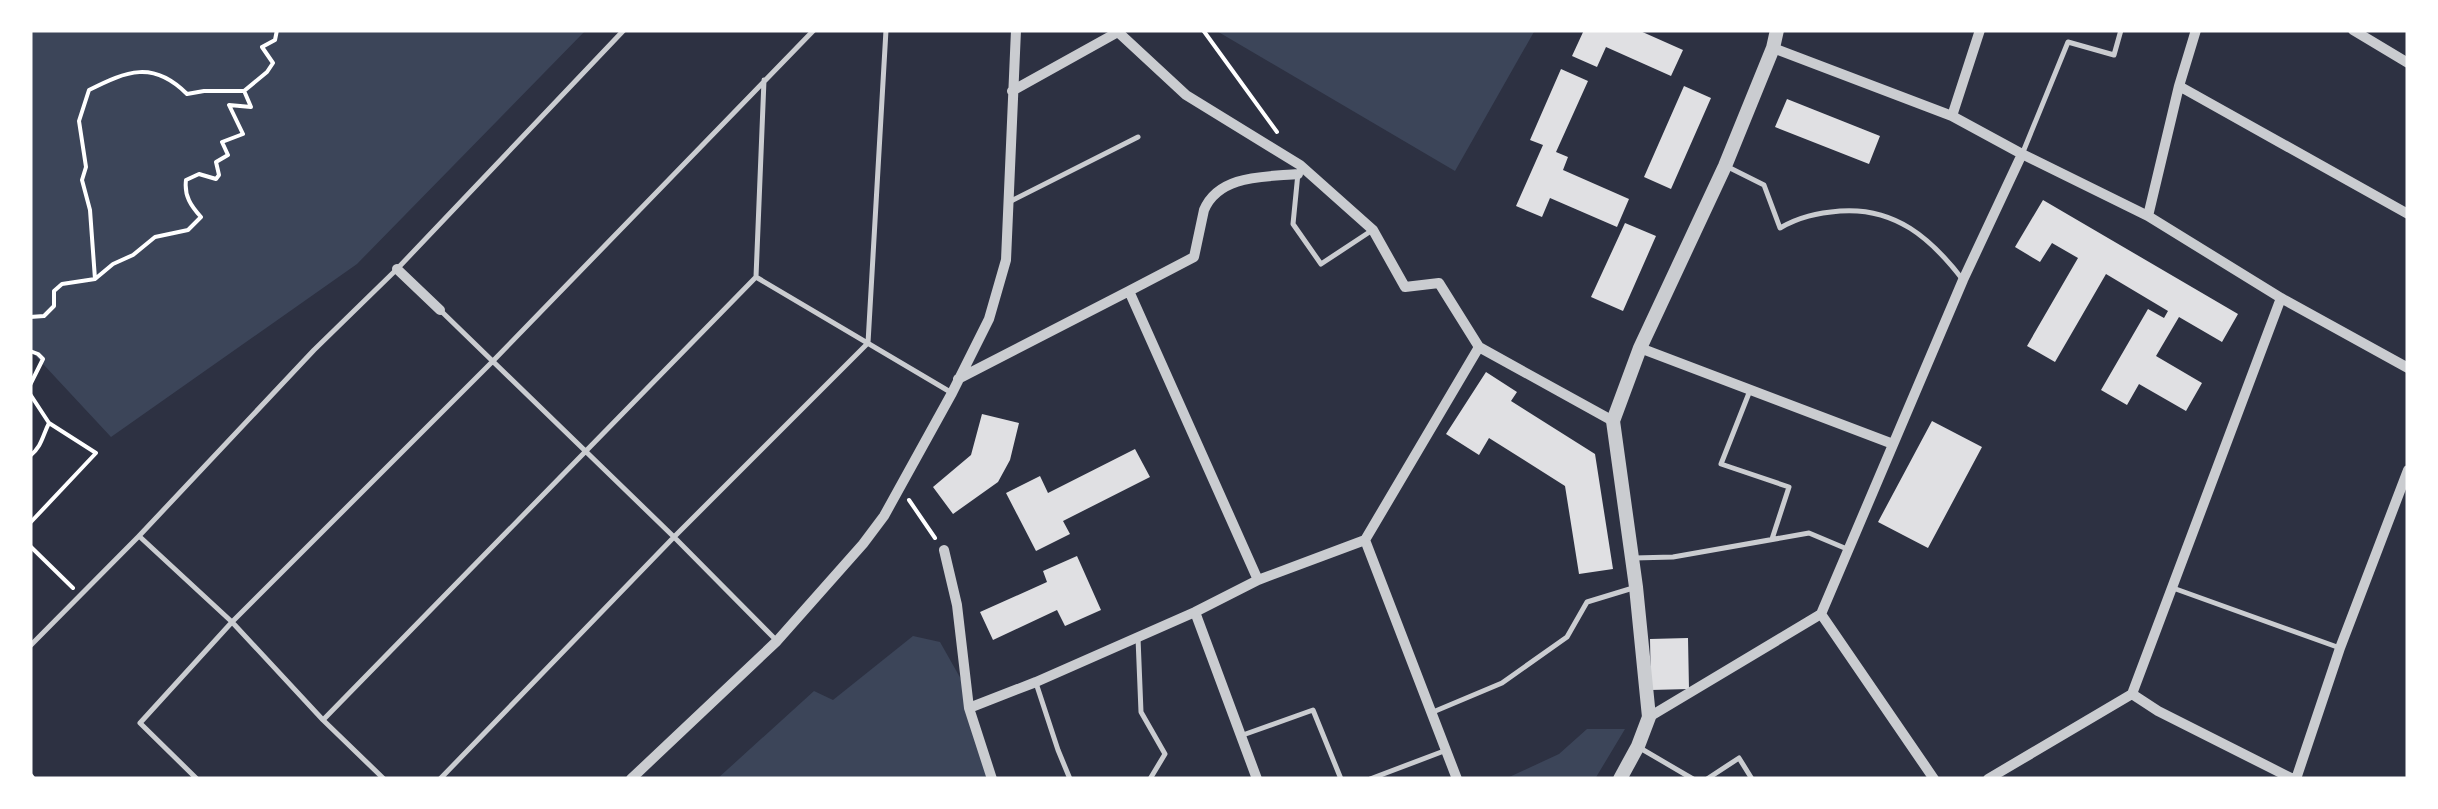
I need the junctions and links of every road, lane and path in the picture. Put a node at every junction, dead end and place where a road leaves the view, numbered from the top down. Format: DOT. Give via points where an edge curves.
graph roads {
  1 [pos="277,30"];
  2 [pos="624,30"];
  3 [pos="814,30"];
  4 [pos="886,30"];
  5 [pos="1016,30"];
  6 [pos="1204,30"];
  7 [pos="1777,30"];
  8 [pos="1980,30"];
  9 [pos="2121,30"];
  10 [pos="2196,30"];
  11 [pos="2353,30"];
  12 [pos="1774,48"];
  13 [pos="2408,63"];
  14 [pos="764,80"];
  15 [pos="2179,86"];
  16 [pos="1012,90"];
  17 [pos="244,91"];
  18 [pos="1952,116"];
  19 [pos="1279,135"];
  20 [pos="1138,138"];
  21 [pos="2022,154"];
  22 [pos="1725,166"];
  23 [pos="1299,170"];
  24 [pos="1008,203"];
  25 [pos="2408,214"];
  26 [pos="2148,216"];
  27 [pos="1373,230"];
  28 [pos="397,269"];
  29 [pos="756,277"];
  30 [pos="95,279"];
  31 [pos="1963,280"];
  32 [pos="1129,291"];
  33 [pos="2280,298"];
  34 [pos="440,310"];
  35 [pos="30,318"];
  36 [pos="868,343"];
  37 [pos="1479,348"];
  38 [pos="1640,348"];
  39 [pos="30,351"];
  40 [pos="493,361"];
  41 [pos="2408,368"];
  42 [pos="958,379"];
  43 [pos="30,385"];
  44 [pos="1750,390"];
  45 [pos="30,394"];
  46 [pos="952,394"];
  47 [pos="1613,421"];
  48 [pos="49,423"];
  49 [pos="1893,444"];
  50 [pos="586,452"];
  51 [pos="30,456"];
  52 [pos="2408,470"];
  53 [pos="901,488"];
  54 [pos="30,523"];
  55 [pos="139,536"];
  56 [pos="674,537"];
  57 [pos="1366,540"];
  58 [pos="1772,540"];
  59 [pos="30,546"];
  60 [pos="1847,548"];
  61 [pos="944,550"];
  62 [pos="1631,558"];
  63 [pos="1258,580"];
  64 [pos="1636,587"];
  65 [pos="2173,588"];
  66 [pos="79,595"];
  67 [pos="1195,612"];
  68 [pos="1821,614"];
  69 [pos="232,622"];
  70 [pos="1138,637"];
  71 [pos="777,641"];
  72 [pos="30,646"];
  73 [pos="2340,648"];
  74 [pos="1036,682"];
  75 [pos="2132,694"];
  76 [pos="970,708"];
  77 [pos="1433,712"];
  78 [pos="1649,717"];
  79 [pos="323,720"];
  80 [pos="1240,737"];
  81 [pos="1638,746"];
  82 [pos="1447,750"];
  83 [pos="1689,778"];
  84 [pos="197,779"];
  85 [pos="384,779"];
  86 [pos="440,779"];
  87 [pos="631,779"];
  88 [pos="992,779"];
  89 [pos="1070,779"];
  90 [pos="1150,779"];
  91 [pos="1256,779"];
  92 [pos="1341,779"];
  93 [pos="1370,779"];
  94 [pos="1457,779"];
  95 [pos="1620,779"];
  96 [pos="1707,779"];
  97 [pos="1752,779"];
  98 [pos="1934,779"];
  99 [pos="1988,779"];
  100 [pos="2294,779"];
  1 -- 17 [label="path" via="275,40 262,47 273,63"];
  2 -- 28 [label="lane"];
  3 -- 14 [label="lane"];
  4 -- 36 [label="lane"];
  5 -- 16 [label="street"];
  6 -- 19 [label="path"];
  7 -- 12 [label="street"];
  8 -- 18 [label="street"];
  9 -- 21 [label="lane" via="2114,54 2068,42"];
  10 -- 15 [label="street"];
  11 -- 13 [label="street"];
  12 -- 18 [label="street"];
  12 -- 22 [label="street"];
  14 -- 29 [label="lane"];
  14 -- 40 [label="lane"];
  15 -- 25 [label="street"];
  15 -- 26 [label="street"];
  16 -- 23 [label="street" via="1118,32 1186,95"];
  16 -- 24 [label="street"];
  17 -- 30 [label="path" via="251,108 229,106 243,134 222,142 228,155 216,162 220,175 186,180 191,205 202,217 188,230 155,237"];
  17 -- 30 [label="path" via="187,94 172,79 133,70 89,90 79,120"];
  18 -- 21 [label="street"];
  20 -- 24 [label="lane"];
  21 -- 26 [label="street"];
  21 -- 31 [label="street"];
  22 -- 31 [label="lane" via="1764,185 1780,228 1820,213 1881,214 1927,240"];
  22 -- 38 [label="street"];
  23 -- 27 [label="street"];
  23 -- 27 [label="lane" via="1292,224 1320,264"];
  23 -- 32 [label="street" via="1240,180 1214,195 1194,257"];
  24 -- 42 [label="street" via="1006,260 989,318"];
  26 -- 33 [label="street"];
  27 -- 37 [label="street" via="1405,287 1439,284"];
  28 -- 34 [label="street"];
  28 -- 55 [label="lane"];
  29 -- 36 [label="lane"];
  29 -- 50 [label="lane"];
  30 -- 35 [label="path" via="62,284 54,291 54,306"];
  31 -- 49 [label="street"];
  32 -- 42 [label="street"];
  32 -- 63 [label="street"];
  33 -- 41 [label="street"];
  33 -- 65 [label="street"];
  34 -- 40 [label="lane"];
  36 -- 46 [label="lane"];
  36 -- 56 [label="lane"];
  37 -- 47 [label="street"];
  37 -- 57 [label="street"];
  38 -- 44 [label="street"];
  38 -- 47 [label="street"];
  39 -- 43 [label="path" via="43,359"];
  40 -- 50 [label="lane"];
  40 -- 69 [label="lane"];
  42 -- 46 [label="street"];
  44 -- 49 [label="street"];
  44 -- 58 [label="lane" via="1721,464 1789,487"];
  45 -- 48 [label="path"];
  46 -- 53 [label="street"];
  47 -- 62 [label="street"];
  48 -- 51 [label="path" via="41,447"];
  48 -- 54 [label="path" via="96,453"];
  49 -- 60 [label="street"];
  50 -- 56 [label="lane"];
  50 -- 79 [label="lane"];
  52 -- 73 [label="street"];
  53 -- 61 [label="path"];
  53 -- 71 [label="street" via="863,544"];
  55 -- 66 [label="lane"];
  55 -- 69 [label="lane"];
  56 -- 71 [label="lane"];
  56 -- 86 [label="lane"];
  57 -- 63 [label="street"];
  57 -- 77 [label="street"];
  58 -- 60 [label="lane" via="1809,533"];
  58 -- 62 [label="lane"];
  59 -- 66 [label="path"];
  60 -- 68 [label="street"];
  61 -- 76 [label="street"];
  62 -- 64 [label="street"];
  63 -- 67 [label="street"];
  64 -- 77 [label="lane" via="1587,602 1568,637 1502,683"];
  64 -- 78 [label="street"];
  65 -- 73 [label="lane"];
  65 -- 75 [label="street"];
  66 -- 72 [label="lane"];
  67 -- 70 [label="street"];
  67 -- 80 [label="street"];
  68 -- 78 [label="street"];
  68 -- 98 [label="street"];
  69 -- 79 [label="lane"];
  69 -- 84 [label="lane" via="140,722"];
  70 -- 74 [label="street"];
  70 -- 90 [label="lane" via="1141,712 1165,754"];
  71 -- 87 [label="street"];
  73 -- 100 [label="street"];
  74 -- 76 [label="street"];
  74 -- 89 [label="lane"];
  75 -- 99 [label="street"];
  75 -- 100 [label="street"];
  76 -- 88 [label="street"];
  77 -- 82 [label="street"];
  78 -- 81 [label="street"];
  79 -- 85 [label="lane"];
  80 -- 91 [label="street"];
  80 -- 92 [label="lane" via="1313,710"];
  81 -- 83 [label="lane"];
  81 -- 95 [label="street"];
  82 -- 93 [label="lane"];
  82 -- 94 [label="street"];
  96 -- 97 [label="lane" via="1739,758"];
}
